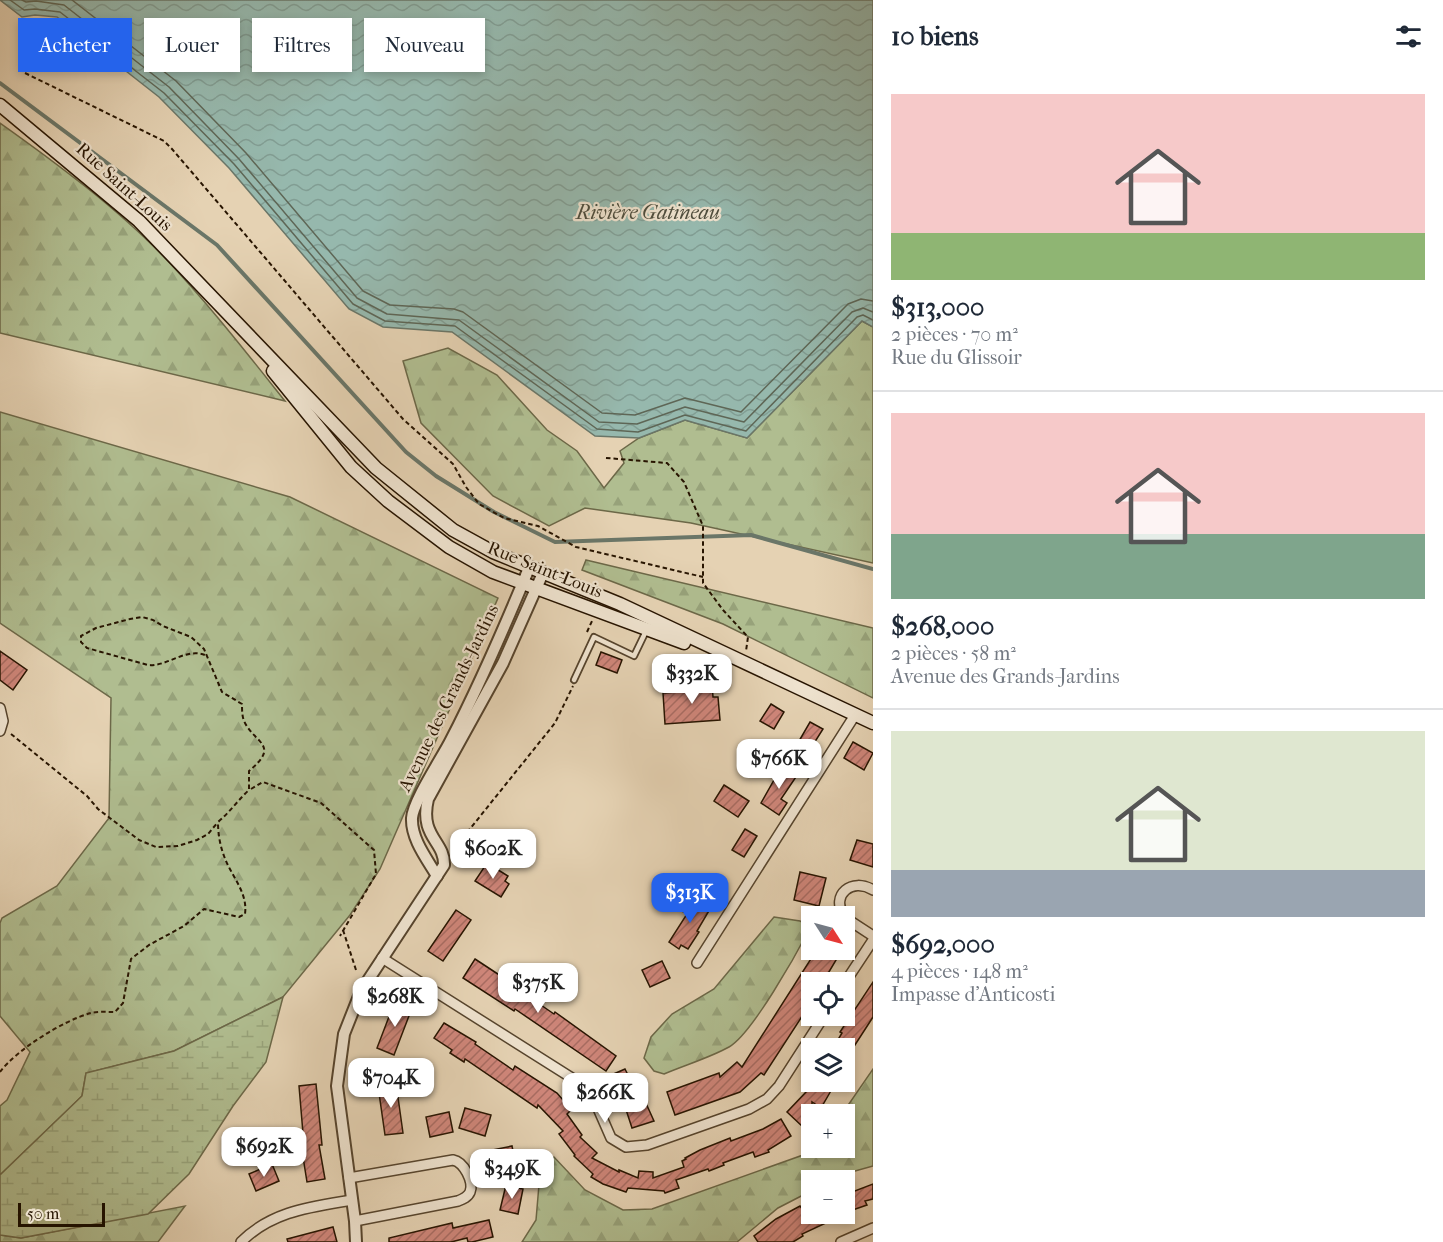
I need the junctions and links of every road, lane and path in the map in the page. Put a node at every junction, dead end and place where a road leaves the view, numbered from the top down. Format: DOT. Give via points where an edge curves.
graph roads {
  1 [pos="25,74"];
  2 [pos="0,105"];
  3 [pos="217,302"];
  4 [pos="606,458"];
  5 [pos="529,568"];
  6 [pos="543,573"];
  7 [pos="703,577"];
  8 [pos="523,583"];
  9 [pos="536,589"];
  10 [pos="593,620"];
  11 [pos="647,629"];
  12 [pos="584,639"];
  13 [pos="207,656"];
  14 [pos="745,664"];
  15 [pos="574,680"];
  16 [pos="0,708"];
  17 [pos="855,715"];
  18 [pos="873,723"];
  19 [pos="1,729"];
  20 [pos="249,790"];
  21 [pos="218,822"];
  22 [pos="453,850"];
  23 [pos="437,876"];
  24 [pos="873,890"];
  25 [pos="840,906"];
  26 [pos="855,925"];
  27 [pos="343,930"];
  28 [pos="339,936"];
  29 [pos="873,938"];
  30 [pos="382,958"];
  31 [pos="697,963"];
  32 [pos="356,970"];
  33 [pos="852,972"];
  34 [pos="818,1026"];
  35 [pos="0,1072"];
  36 [pos="349,1178"];
  37 [pos="352,1200"];
  38 [pos="355,1221"];
  39 [pos="873,1228"];
  40 [pos="241,1242"];
  41 [pos="356,1242"];
  42 [pos="841,1242"];
  1 -- 7 [label="path" via="164,141 403,419 453,464 479,504 504,518 538,526 576,547"];
  2 -- 3 [label="main road, Rue Saint-Louis" via="124,207"];
  3 -- 5 [label="main road, Rue Saint-Louis" via="349,442 401,490 470,541"];
  3 -- 8 [label="main road, Rue Saint-Louis" via="328,440 371,485 449,547 493,572"];
  4 -- 7 [label="path" via="667,463 684,482 704,526"];
  5 -- 6 [label="main road, Rue Saint-Louis"];
  5 -- 8 [label="street, Avenue des Grands-Jardins"];
  6 -- 9 [label="street, Avenue des Grands-Jardins"];
  6 -- 14 [label="main road, Rue Saint-Louis" via="620,604"];
  7 -- 14 [label="path" via="716,601 748,637"];
  8 -- 9 [label="main road, Rue Saint-Louis"];
  8 -- 23 [label="street, Avenue des Grands-Jardins" via="414,809 414,835"];
  9 -- 11 [label="main road, Rue Saint-Louis"];
  9 -- 23 [label="street, Avenue des Grands-Jardins" via="503,663 428,799 426,826 444,861"];
  10 -- 12 [label="path"];
  11 -- 14 [label="main road, Rue Saint-Louis"];
  11 -- 15 [label="lane" via="634,656 594,637"];
  13 -- 13 [label="path" via="191,637 142,617 81,636 87,648 148,665 156,666 191,653"];
  13 -- 20 [label="path" via="222,692 242,704 245,723 261,741 264,751 260,762 249,771"];
  14 -- 17 [label="main road, Rue Saint-Louis"];
  15 -- 22 [label="path" via="555,723"];
  16 -- 19 [label="street"];
  17 -- 18 [label="main road, Rue Saint-Louis"];
  17 -- 31 [label="street"];
  19 -- 21 [label="path" via="139,840 156,847 178,846 203,837"];
  20 -- 21 [label="path"];
  20 -- 27 [label="path" via="263,782 321,803 374,850 376,874"];
  21 -- 35 [label="path" via="224,856 246,902 245,914 239,917 204,909 131,959 123,1003 115,1012 92,1013 58,1027 7,1062"];
  23 -- 30 [label="street"];
  24 -- 25 [label="street" via="857,884 842,894"];
  26 -- 29 [label="street"];
  27 -- 28 [label="path"];
  27 -- 32 [label="path"];
  29 -- 33 [label="street"];
  30 -- 34 [label="street" via="577,1080 592,1096 611,1138 626,1147 647,1144 759,1105 779,1086"];
  30 -- 36 [label="street" via="353,1008 341,1047 337,1086"];
  36 -- 37 [label="street"];
  36 -- 38 [label="street" via="453,1160 465,1167 471,1188 458,1201"];
  37 -- 38 [label="street"];
  37 -- 40 [label="street" via="295,1210 261,1225"];
  38 -- 41 [label="street"];
  39 -- 42 [label="street"];
}
